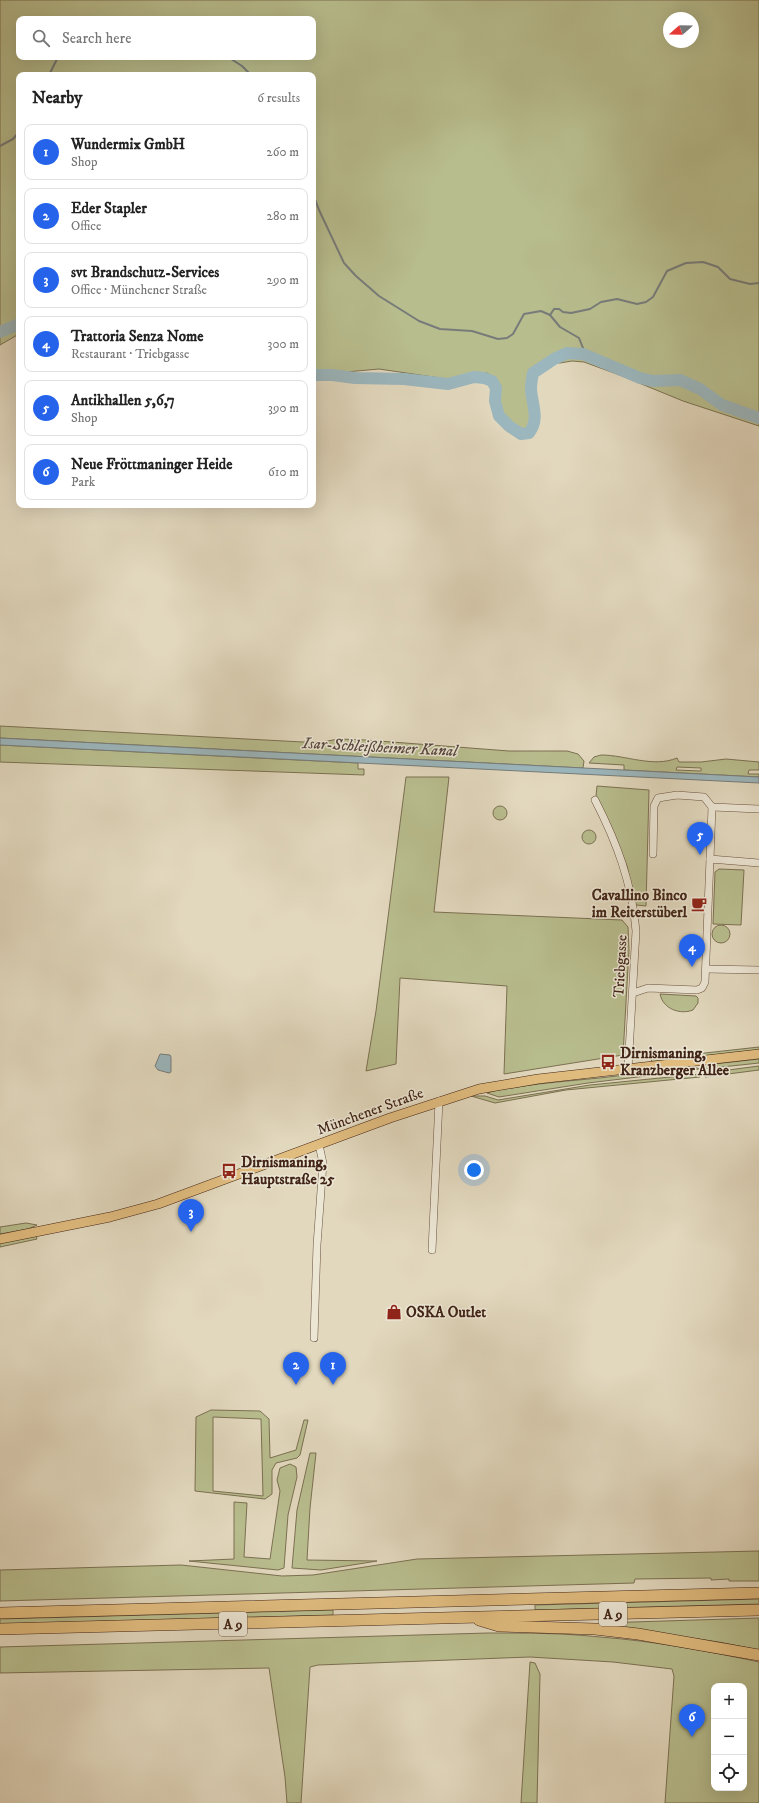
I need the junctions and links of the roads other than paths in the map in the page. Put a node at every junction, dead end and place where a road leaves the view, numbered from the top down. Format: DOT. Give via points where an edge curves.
graph roads {
  1 [pos="596,800"];
  2 [pos="712,807"];
  3 [pos="759,809"];
  4 [pos="653,854"];
  5 [pos="710,859"];
  6 [pos="759,863"];
  7 [pos="706,969"];
  8 [pos="759,970"];
  9 [pos="633,993"];
  10 [pos="759,1054"];
  11 [pos="628,1069"];
  12 [pos="438,1104"];
  13 [pos="319,1145"];
  14 [pos="0,1239"];
  15 [pos="432,1250"];
  16 [pos="314,1338"];
  17 [pos="759,1593"];
  18 [pos="759,1610"];
  19 [pos="0,1613"];
  20 [pos="467,1617"];
  21 [pos="0,1629"];
  22 [pos="759,1654"];
  1 -- 9 [label="street, Triebgasse" via="624,867 634,910 636,931"];
  2 -- 3 [label="street"];
  2 -- 4 [label="street" via="704,797 677,795 658,798 654,806"];
  2 -- 5 [label="street"];
  5 -- 6 [label="street"];
  5 -- 7 [label="street"];
  7 -- 8 [label="street"];
  7 -- 9 [label="street" via="705,982 702,988 697,990 648,988"];
  9 -- 11 [label="street, Triebgasse"];
  10 -- 11 [label="main road, Münchener Straße"];
  11 -- 12 [label="main road, Münchener Straße" via="514,1083 478,1090"];
  12 -- 13 [label="main road, Münchener Straße"];
  12 -- 15 [label="street"];
  13 -- 14 [label="main road, Münchener Straße" via="158,1204 110,1217"];
  13 -- 16 [label="street" via="323,1163"];
  17 -- 19 [label="highway, A 9"];
  18 -- 20 [label="highway, A 9"];
  20 -- 21 [label="highway, A 9"];
  20 -- 22 [label="highway" via="499,1626 587,1628"];
}
